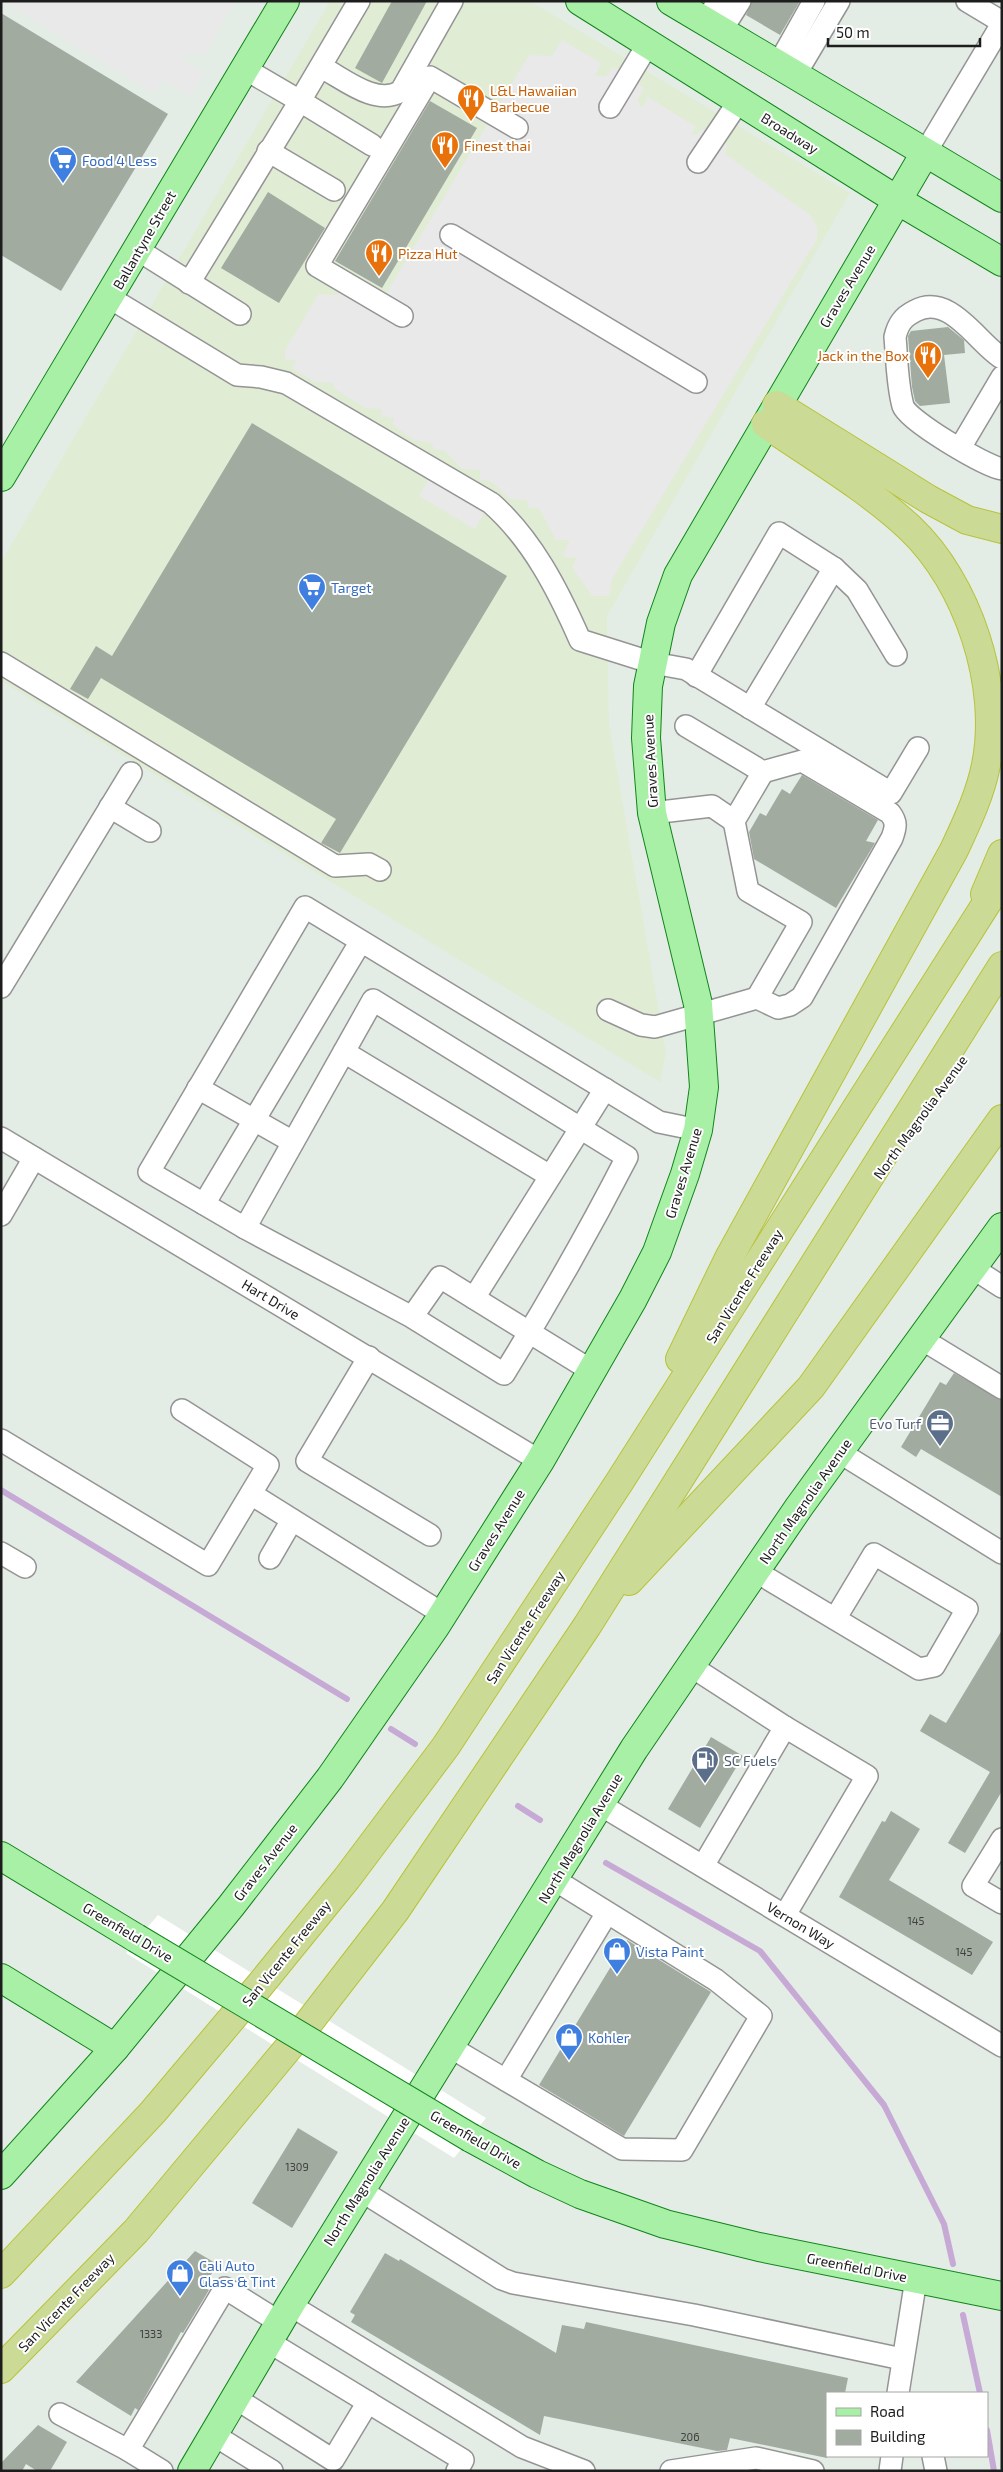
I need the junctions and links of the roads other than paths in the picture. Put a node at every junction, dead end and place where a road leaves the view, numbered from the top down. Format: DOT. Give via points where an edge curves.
graph roads {
  1 [pos="286,1"];
  2 [pos="359,1"];
  3 [pos="452,1"];
  4 [pos="580,1"];
  5 [pos="672,1"];
  6 [pos="740,1"];
  7 [pos="814,1"];
  8 [pos="839,1"];
  9 [pos="967,1"];
  10 [pos="715,18"];
  11 [pos="1002,23"];
  12 [pos="648,44"];
  13 [pos="321,66"];
  14 [pos="245,69"];
  15 [pos="787,70"];
  16 [pos="300,101"];
  17 [pos="739,101"];
  18 [pos="610,107"];
  19 [pos="517,128"];
  20 [pos="372,145"];
  21 [pos="268,151"];
  22 [pos="926,153"];
  23 [pos="698,162"];
  24 [pos="334,190"];
  25 [pos="1002,198"];
  26 [pos="897,200"];
  27 [pos="451,236"];
  28 [pos="138,250"];
  29 [pos="1002,262"];
  30 [pos="189,283"];
  31 [pos="110,298"];
  32 [pos="240,314"];
  33 [pos="402,316"];
  34 [pos="1002,358"];
  35 [pos="1002,377"];
  36 [pos="696,382"];
  37 [pos="771,415"];
  38 [pos="960,448"];
  39 [pos="1002,469"];
  40 [pos="1,477"];
  41 [pos="1002,529"];
  42 [pos="834,568"];
  43 [pos="896,655"];
  44 [pos="1,663"];
  45 [pos="653,663"];
  46 [pos="696,676"];
  47 [pos="750,708"];
  48 [pos="686,726"];
  49 [pos="918,748"];
  50 [pos="763,772"];
  51 [pos="131,773"];
  52 [pos="110,807"];
  53 [pos="652,813"];
  54 [pos="734,821"];
  55 [pos="150,831"];
  56 [pos="1002,854"];
  57 [pos="380,870"];
  58 [pos="1002,879"];
  59 [pos="973,923"];
  60 [pos="361,941"];
  61 [pos="1002,966"];
  62 [pos="1,987"];
  63 [pos="758,998"];
  64 [pos="1002,1002"];
  65 [pos="608,1010"];
  66 [pos="698,1015"];
  67 [pos="344,1052"];
  68 [pos="198,1088"];
  69 [pos="604,1089"];
  70 [pos="1002,1118"];
  71 [pos="254,1120"];
  72 [pos="580,1128"];
  73 [pos="698,1130"];
  74 [pos="1,1138"];
  75 [pos="293,1142"];
  76 [pos="34,1158"];
  77 [pos="550,1176"];
  78 [pos="204,1204"];
  79 [pos="1,1215"];
  80 [pos="1002,1227"];
  81 [pos="245,1228"];
  82 [pos="971,1267"];
  83 [pos="803,1280"];
  84 [pos="1002,1287"];
  85 [pos="474,1298"];
  86 [pos="412,1317"];
  87 [pos="530,1332"];
  88 [pos="920,1338"];
  89 [pos="369,1358"];
  90 [pos="592,1371"];
  91 [pos="1002,1388"];
  92 [pos="182,1410"];
  93 [pos="1,1440"];
  94 [pos="839,1452"];
  95 [pos="540,1461"];
  96 [pos="620,1481"];
  97 [pos="251,1494"];
  98 [pos="292,1520"];
  99 [pos="430,1535"];
  100 [pos="1,1553"];
  101 [pos="1002,1553"];
  102 [pos="270,1558"];
  103 [pos="25,1567"];
  104 [pos="755,1571"];
  105 [pos="443,1614"];
  106 [pos="834,1619"];
  107 [pos="587,1626"];
  108 [pos="690,1665"];
  109 [pos="785,1727"];
  110 [pos="599,1804"];
  111 [pos="1002,1839"];
  112 [pos="1,1856"];
  113 [pos="703,1866"];
  114 [pos="555,1880"];
  115 [pos="1002,1903"];
  116 [pos="607,1912"];
  117 [pos="785,1915"];
  118 [pos="1,1978"];
  119 [pos="1002,2046"];
  120 [pos="450,2047"];
  121 [pos="115,2048"];
  122 [pos="506,2080"];
  123 [pos="1,2175"];
  124 [pos="360,2190"];
  125 [pos="1,2274"];
  126 [pos="916,2279"];
  127 [pos="1002,2296"];
  128 [pos="279,2323"];
  129 [pos="902,2359"];
  130 [pos="1,2369"];
  131 [pos="898,2392"];
  132 [pos="235,2398"];
  133 [pos="368,2402"];
  134 [pos="60,2414"];
  135 [pos="214,2434"];
  136 [pos="128,2450"];
  137 [pos="892,2457"];
  138 [pos="933,2457"];
  139 [pos="770,2466"];
  140 [pos="162,2471"];
  141 [pos="192,2471"];
  142 [pos="272,2471"];
  143 [pos="457,2471"];
  144 [pos="584,2471"];
  145 [pos="671,2471"];
  146 [pos="813,2471"];
  147 [pos="890,2471"];
  148 [pos="936,2471"];
  1 -- 14 [label="main road, Ballantyne Street"];
  2 -- 13 [label="street"];
  3 -- 13 [label="street" via="401,90 393,96 377,96"];
  4 -- 12 [label="main road, Broadway"];
  5 -- 10 [label="main road"];
  6 -- 10 [label="street"];
  7 -- 15 [label="street"];
  8 -- 15 [label="street"];
  9 -- 11 [label="street"];
  10 -- 15 [label="main road"];
  11 -- 22 [label="street, Graves Avenue"];
  12 -- 17 [label="main road, Broadway"];
  12 -- 18 [label="street"];
  13 -- 16 [label="street"];
  14 -- 16 [label="street"];
  14 -- 28 [label="main road, Ballantyne Street"];
  15 -- 22 [label="main road"];
  16 -- 20 [label="street"];
  16 -- 21 [label="street"];
  17 -- 23 [label="street"];
  17 -- 26 [label="main road, Broadway"];
  19 -- 33 [label="street" via="430,76 317,266"];
  21 -- 24 [label="street"];
  21 -- 30 [label="street"];
  22 -- 25 [label="main road"];
  22 -- 26 [label="main road, Graves Avenue"];
  26 -- 29 [label="main road, Broadway"];
  26 -- 37 [label="main road, Graves Avenue"];
  27 -- 36 [label="street"];
  28 -- 30 [label="street"];
  28 -- 31 [label="main road, Ballantyne Street"];
  30 -- 32 [label="street"];
  31 -- 40 [label="main road, Ballantyne Street"];
  31 -- 45 [label="street" via="236,375 286,383 491,503 506,516 538,559 561,596 580,640"];
  34 -- 38 [label="street" via="950,313 929,307 918,309 897,326 894,337 904,407 912,419"];
  35 -- 38 [label="street"];
  37 -- 41 [label="highway" via="967,520"];
  37 -- 45 [label="main road, Graves Avenue" via="678,575 661,623"];
  37 -- 96 [label="highway" via="910,528 940,561 960,597 978,645 988,689 986,763 979,793 954,850 729,1258"];
  38 -- 39 [label="street"];
  42 -- 43 [label="street" via="857,590"];
  42 -- 46 [label="street" via="779,533"];
  42 -- 47 [label="street"];
  44 -- 57 [label="street" via="335,866 369,864"];
  45 -- 46 [label="street" via="686,669"];
  45 -- 53 [label="main road, Graves Avenue" via="648,686 646,738"];
  46 -- 47 [label="street"];
  47 -- 49 [label="street" via="892,793"];
  48 -- 50 [label="street"];
  50 -- 54 [label="street"];
  50 -- 63 [label="street" via="802,761 890,813 896,826 802,997 778,1008"];
  51 -- 52 [label="street"];
  52 -- 55 [label="street"];
  52 -- 62 [label="street"];
  53 -- 54 [label="street" via="712,806"];
  53 -- 66 [label="main road, Graves Avenue"];
  54 -- 63 [label="street" via="748,891 801,922"];
  56 -- 59 [label="highway"];
  58 -- 59 [label="highway"];
  59 -- 96 [label="highway, San Vicente Freeway"];
  60 -- 68 [label="street" via="305,907"];
  60 -- 69 [label="street"];
  60 -- 71 [label="street"];
  61 -- 83 [label="highway"];
  63 -- 66 [label="street"];
  64 -- 83 [label="highway, North Magnolia Avenue"];
  65 -- 66 [label="street" via="641,1025 655,1027"];
  66 -- 73 [label="main road, Graves Avenue" via="704,1087"];
  67 -- 72 [label="street" via="373,1000"];
  67 -- 75 [label="street"];
  67 -- 77 [label="street"];
  68 -- 71 [label="street"];
  68 -- 78 [label="street" via="149,1172"];
  69 -- 72 [label="street"];
  69 -- 73 [label="street" via="660,1122"];
  70 -- 107 [label="highway" via="811,1387"];
  71 -- 75 [label="street"];
  71 -- 78 [label="street"];
  72 -- 77 [label="street"];
  72 -- 87 [label="street" via="627,1157"];
  73 -- 90 [label="main road, Graves Avenue" via="657,1252"];
  74 -- 76 [label="street, Hart Drive"];
  75 -- 81 [label="street"];
  76 -- 79 [label="street"];
  76 -- 89 [label="street, Hart Drive"];
  77 -- 85 [label="street"];
  78 -- 81 [label="street"];
  80 -- 82 [label="main road, North Magnolia Avenue"];
  81 -- 86 [label="street"];
  82 -- 84 [label="street"];
  82 -- 88 [label="main road, North Magnolia Avenue"];
  83 -- 107 [label="highway, San Vicente Freeway"];
  85 -- 86 [label="street" via="440,1277"];
  85 -- 87 [label="street"];
  86 -- 87 [label="street" via="504,1374"];
  87 -- 90 [label="street"];
  88 -- 91 [label="street"];
  88 -- 94 [label="main road, North Magnolia Avenue"];
  89 -- 95 [label="street, Hart Drive"];
  89 -- 99 [label="street" via="307,1461"];
  90 -- 95 [label="main road, Graves Avenue"];
  92 -- 97 [label="street" via="268,1465"];
  93 -- 97 [label="street" via="208,1564"];
  94 -- 101 [label="street"];
  94 -- 104 [label="main road, North Magnolia Avenue"];
  95 -- 105 [label="main road, Graves Avenue"];
  96 -- 125 [label="highway, San Vicente Freeway" via="446,1746 347,1878 153,2112"];
  97 -- 98 [label="street"];
  98 -- 102 [label="street"];
  98 -- 105 [label="street"];
  100 -- 103 [label="street"];
  104 -- 106 [label="street"];
  104 -- 108 [label="main road, North Magnolia Avenue"];
  105 -- 121 [label="main road, Graves Avenue" via="330,1778"];
  106 -- 106 [label="street" via="919,1669 934,1666 967,1609 874,1554"];
  107 -- 130 [label="highway, San Vicente Freeway" via="395,1911 300,2034 136,2231"];
  108 -- 109 [label="street"];
  108 -- 110 [label="main road, North Magnolia Avenue"];
  109 -- 113 [label="street"];
  109 -- 117 [label="street" via="867,1776"];
  110 -- 113 [label="street, Vernon Way"];
  110 -- 114 [label="main road, North Magnolia Avenue"];
  111 -- 115 [label="street" via="973,1886"];
  112 -- 126 [label="main road, Greenfield Drive, bridge" via="471,2138 580,2194 665,2224"];
  113 -- 117 [label="street, Vernon Way"];
  114 -- 116 [label="street"];
  114 -- 120 [label="main road, North Magnolia Avenue"];
  116 -- 122 [label="street"];
  116 -- 122 [label="street" via="716,1980 761,2016 682,2150 622,2149"];
  117 -- 119 [label="street, Vernon Way"];
  118 -- 121 [label="main road"];
  120 -- 122 [label="street"];
  120 -- 124 [label="main road, North Magnolia Avenue"];
  121 -- 123 [label="main road, Graves Avenue"];
  124 -- 128 [label="main road, North Magnolia Avenue"];
  124 -- 129 [label="street" via="513,2283 694,2315"];
  126 -- 127 [label="main road, Greenfield Drive"];
  126 -- 129 [label="street"];
  128 -- 132 [label="main road, North Magnolia Avenue"];
  128 -- 133 [label="street"];
  128 -- 136 [label="street" via="224,2288"];
  128 -- 144 [label="street" via="522,2447"];
  129 -- 131 [label="street"];
  132 -- 133 [label="street" via="333,2460"];
  132 -- 135 [label="main road, North Magnolia Avenue"];
  133 -- 143 [label="street" via="463,2460"];
  134 -- 136 [label="street"];
  135 -- 141 [label="main road, North Magnolia Avenue"];
  135 -- 142 [label="street"];
  136 -- 140 [label="street"];
  137 -- 147 [label="street"];
  138 -- 148 [label="street"];
  139 -- 145 [label="street" via="756,2458"];
  139 -- 146 [label="street"];
}
